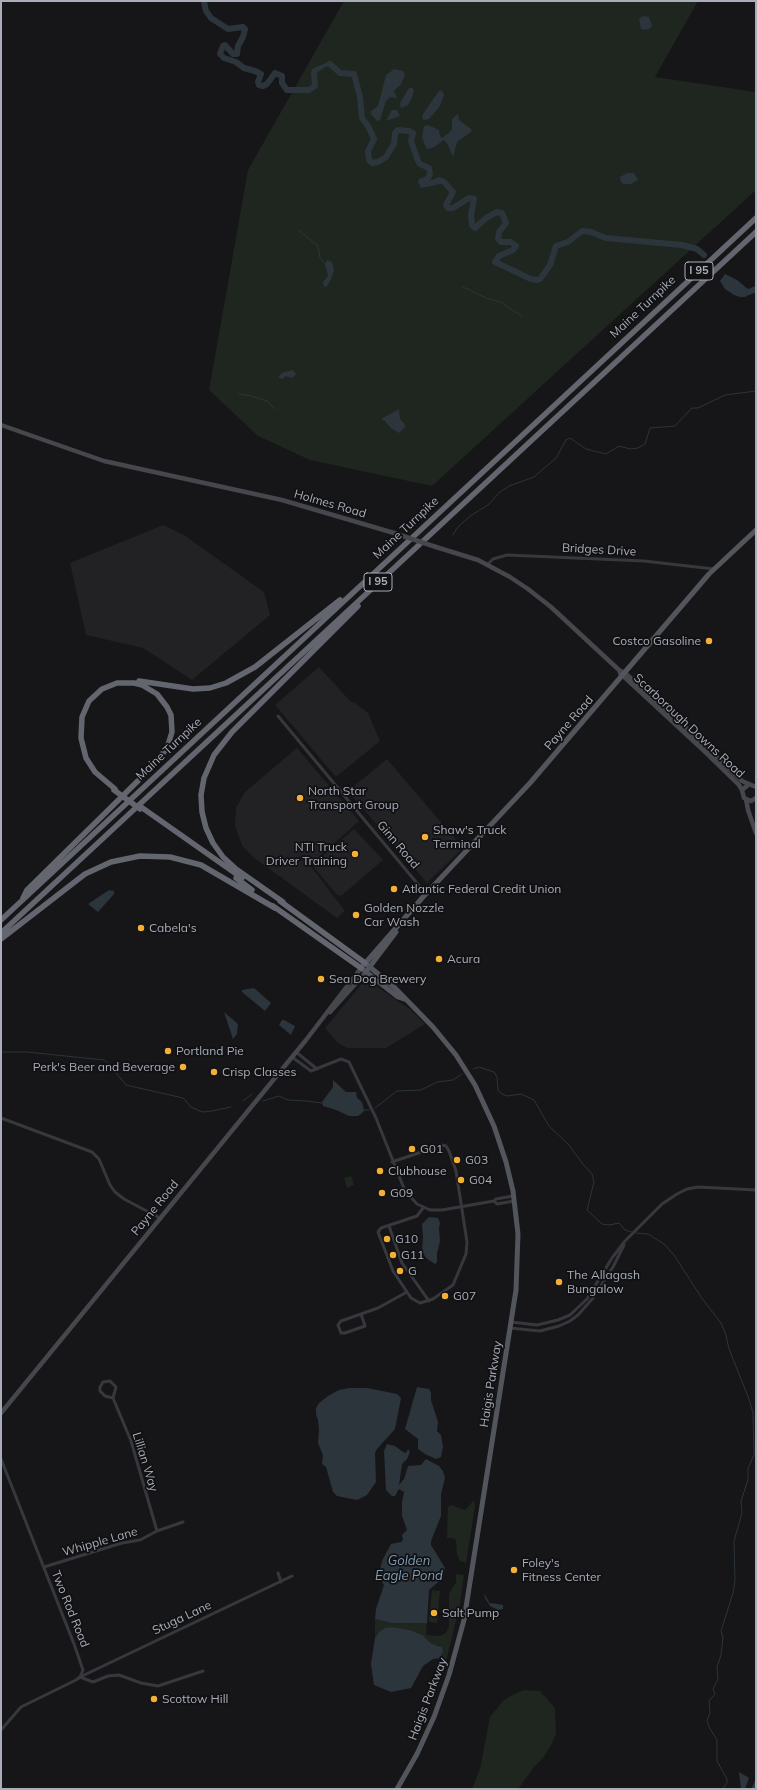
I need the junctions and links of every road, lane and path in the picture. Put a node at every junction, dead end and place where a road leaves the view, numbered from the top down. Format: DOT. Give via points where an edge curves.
graph roads {
  1 [pos="756,218"];
  2 [pos="756,232"];
  3 [pos="1,425"];
  4 [pos="756,530"];
  5 [pos="487,565"];
  6 [pos="714,569"];
  7 [pos="388,573"];
  8 [pos="366,580"];
  9 [pos="623,675"];
  10 [pos="278,716"];
  11 [pos="753,785"];
  12 [pos="114,790"];
  13 [pos="742,790"];
  14 [pos="753,800"];
  15 [pos="141,808"];
  16 [pos="756,833"];
  17 [pos="426,894"];
  18 [pos="22,900"];
  19 [pos="283,902"];
  20 [pos="275,908"];
  21 [pos="1,920"];
  22 [pos="1,933"];
  23 [pos="1,939"];
  24 [pos="367,965"];
  25 [pos="363,970"];
  26 [pos="405,1000"];
  27 [pos="296,1052"];
  28 [pos="292,1057"];
  29 [pos="317,1069"];
  30 [pos="1,1118"];
  31 [pos="392,1162"];
  32 [pos="756,1190"];
  33 [pos="514,1199"];
  34 [pos="461,1206"];
  35 [pos="423,1208"];
  36 [pos="160,1218"];
  37 [pos="389,1226"];
  38 [pos="625,1241"];
  39 [pos="407,1292"];
  40 [pos="429,1301"];
  41 [pos="361,1314"];
  42 [pos="511,1322"];
  43 [pos="510,1328"];
  44 [pos="112,1398"];
  45 [pos="1,1413"];
  46 [pos="1,1459"];
  47 [pos="183,1522"];
  48 [pos="157,1532"];
  49 [pos="44,1567"];
  50 [pos="278,1574"];
  51 [pos="292,1576"];
  52 [pos="281,1582"];
  53 [pos="203,1671"];
  54 [pos="80,1677"];
  55 [pos="1,1730"];
  56 [pos="756,1782"];
  57 [pos="397,1789"];
  58 [pos="753,1789"];
  1 -- 8 [label="highway, Maine Turnpike / I 95"];
  2 -- 7 [label="highway, Maine Turnpike / I 95"];
  3 -- 5 [label="street, Holmes Road, bridge" via="104,461 282,500 464,555"];
  4 -- 6 [label="main road, Payne Road"];
  5 -- 6 [label="street, Bridges Drive" via="493,559 507,555 644,561"];
  5 -- 9 [label="street, Holmes Road" via="510,577 542,600"];
  6 -- 9 [label="main road, Payne Road"];
  7 -- 19 [label="highway" via="351,614 232,732 214,755 204,778 202,812 213,844 236,869"];
  7 -- 22 [label="highway, Maine Turnpike / I 95"];
  8 -- 12 [label="highway" via="255,667 226,683 210,688 193,689 121,680 98,690 83,710 79,726 80,743 89,767 100,780"];
  8 -- 18 [label="highway, Maine Turnpike / I 95"];
  9 -- 11 [label="street, Scarborough Downs Road" via="742,781"];
  9 -- 13 [label="street, Scarborough Downs Road"];
  9 -- 17 [label="main road, Payne Road" via="525,789"];
  10 -- 17 [label="street, Ginn Road"];
  11 -- 13 [label="street"];
  12 -- 15 [label="highway, bridge"];
  12 -- 18 [label="highway" via="95,772 86,758 80,738 82,721 89,701 102,689 117,683 134,683 157,694 167,707 172,723 167,748 151,768 27,890"];
  13 -- 14 [label="street, Scarborough Downs Road" via="743,796"];
  14 -- 16 [label="street" via="748,810"];
  15 -- 19 [label="highway" via="226,867"];
  15 -- 20 [label="highway"];
  17 -- 24 [label="main road, Payne Road" via="380,945"];
  18 -- 21 [label="highway, Maine Turnpike / I 95"];
  19 -- 24 [label="highway"];
  20 -- 23 [label="highway" via="201,865 170,857 140,856 117,860 85,874"];
  20 -- 25 [label="highway"];
  24 -- 25 [label="main road, Payne Road"];
  24 -- 26 [label="main road, Haigis Parkway" via="392,985"];
  25 -- 26 [label="main road, Haigis Parkway"];
  25 -- 27 [label="street, Payne Road"];
  26 -- 33 [label="main road, Haigis Parkway" via="442,1037 475,1085 502,1148"];
  27 -- 28 [label="street, Payne Road"];
  27 -- 29 [label="street"];
  28 -- 29 [label="street" via="309,1071"];
  28 -- 36 [label="street, Payne Road"];
  29 -- 31 [label="street" via="341,1059 348,1062 376,1118"];
  30 -- 36 [label="street" via="92,1152 99,1159 115,1192"];
  31 -- 34 [label="street" via="438,1146 445,1146 456,1169"];
  31 -- 35 [label="street" via="407,1194"];
  32 -- 38 [label="street" via="709,1187 687,1189 662,1204"];
  33 -- 34 [label="street" via="496,1199 494,1202"];
  33 -- 42 [label="main road, Haigis Parkway" via="518,1258"];
  34 -- 35 [label="street" via="437,1210"];
  34 -- 40 [label="street" via="467,1246 465,1257 454,1283"];
  35 -- 37 [label="street" via="417,1216"];
  36 -- 45 [label="street, Payne Road"];
  37 -- 39 [label="street" via="380,1229 379,1236 391,1269"];
  37 -- 40 [label="street" via="402,1263"];
  38 -- 42 [label="street" via="587,1299 570,1315 537,1325"];
  38 -- 43 [label="street" via="622,1252 603,1284 574,1318 548,1330"];
  39 -- 40 [label="street" via="415,1301"];
  39 -- 41 [label="street"];
  41 -- 41 [label="street" via="339,1323 341,1333 345,1334 365,1326"];
  42 -- 43 [label="main road, Haigis Parkway"];
  43 -- 57 [label="main road, Haigis Parkway" via="460,1637 434,1717"];
  44 -- 44 [label="street, Lillian Way" via="116,1386 110,1381 105,1382 100,1387 101,1392"];
  44 -- 48 [label="street, Lillian Way" via="131,1442"];
  46 -- 49 [label="street, Two Rod Road"];
  47 -- 48 [label="street, Whipple Lane"];
  48 -- 49 [label="street, Whipple Lane" via="140,1540 118,1544"];
  49 -- 54 [label="street, Two Rod Road" via="81,1661 83,1670"];
  50 -- 52 [label="street"];
  51 -- 52 [label="street, Stuga Lane"];
  52 -- 54 [label="street, Stuga Lane"];
  53 -- 54 [label="street" via="158,1686 141,1684 116,1675 93,1682"];
  54 -- 55 [label="street" via="23,1705"];
  56 -- 58 [label="street"];
}
